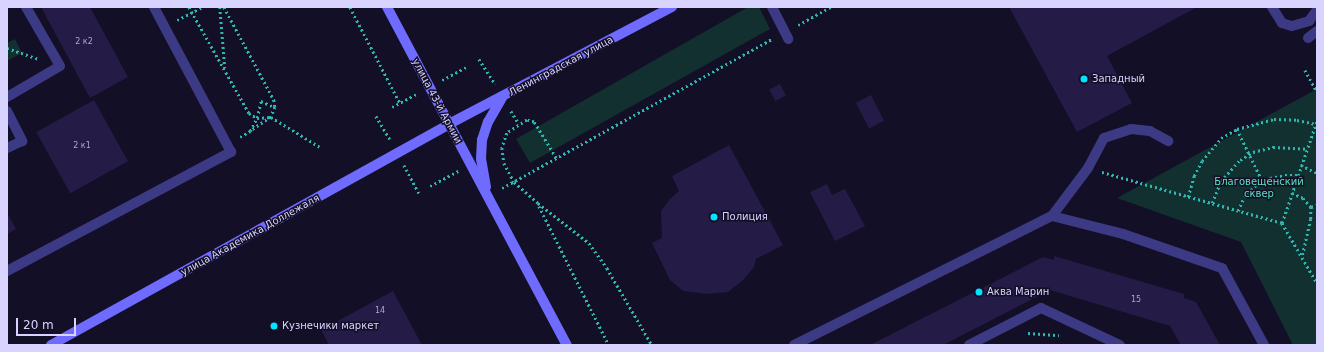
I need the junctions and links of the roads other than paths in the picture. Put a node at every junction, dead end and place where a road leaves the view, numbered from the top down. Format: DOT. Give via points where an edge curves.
graph roads {
  1 [pos="26,7"];
  2 [pos="154,7"];
  3 [pos="387,7"];
  4 [pos="672,7"];
  5 [pos="772,7"];
  6 [pos="1272,7"];
  7 [pos="1317,10"];
  8 [pos="1317,31"];
  9 [pos="786,36"];
  10 [pos="1308,38"];
  11 [pos="503,96"];
  12 [pos="7,97"];
  13 [pos="7,111"];
  14 [pos="449,124"];
  15 [pos="1168,141"];
  16 [pos="7,148"];
  17 [pos="487,195"];
  18 [pos="1052,216"];
  19 [pos="7,271"];
  20 [pos="51,345"];
  21 [pos="567,345"];
  22 [pos="794,345"];
  23 [pos="969,345"];
  24 [pos="1120,345"];
  25 [pos="1264,345"];
  1 -- 12 [label="lane" via="60,66"];
  2 -- 19 [label="lane" via="231,152"];
  3 -- 14 [label="main road, улица 43-й Армии"];
  4 -- 11 [label="main road, Ленинградская улица"];
  5 -- 9 [label="lane"];
  6 -- 7 [label="lane" via="1282,23 1292,26 1309,21"];
  8 -- 10 [label="lane"];
  11 -- 14 [label="main road, Ленинградская улица"];
  11 -- 17 [label="main road, улица 43-й Армии" via="488,122 482,140 481,159"];
  13 -- 16 [label="lane" via="22,140"];
  14 -- 17 [label="main road, улица 43-й Армии"];
  14 -- 20 [label="main road, улица Академика Доллежаля"];
  15 -- 18 [label="lane" via="1150,132 1131,129 1104,138 1088,168"];
  17 -- 21 [label="main road, улица 43-й Армии"];
  18 -- 22 [label="lane"];
  18 -- 25 [label="lane" via="1123,234 1222,268"];
  23 -- 24 [label="lane" via="1041,308"];
}
